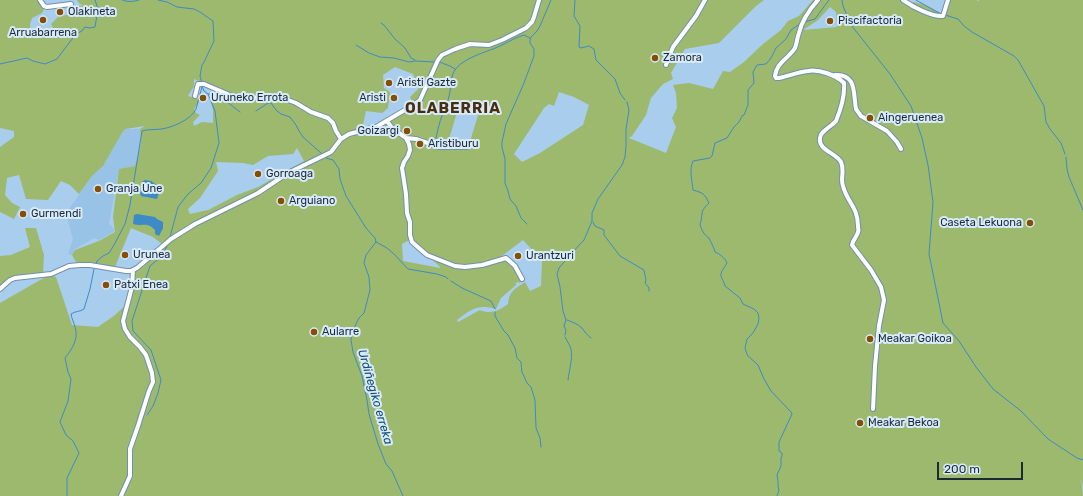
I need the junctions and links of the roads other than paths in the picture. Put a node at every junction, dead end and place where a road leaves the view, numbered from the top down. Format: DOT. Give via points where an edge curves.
graph roads {
  1 [pos="40,0"];
  2 [pos="539,0"];
  3 [pos="705,0"];
  4 [pos="818,0"];
  5 [pos="903,0"];
  6 [pos="948,0"];
  7 [pos="71,4"];
  8 [pos="666,65"];
  9 [pos="832,75"];
  10 [pos="195,96"];
  11 [pos="387,120"];
  12 [pos="406,138"];
  13 [pos="341,139"];
  14 [pos="467,145"];
  15 [pos="901,149"];
  16 [pos="68,261"];
  17 [pos="69,266"];
  18 [pos="133,270"];
  19 [pos="522,279"];
  20 [pos="0,289"];
  21 [pos="873,409"];
  22 [pos="122,496"];
  1 -- 7 [label="street" via="47,7"];
  2 -- 11 [label="street" via="532,22 512,36 489,44 470,44 442,55 420,100"];
  3 -- 8 [label="street" via="673,47"];
  4 -- 9 [label="street" via="803,23 795,47 791,54 782,60 775,76 779,78 812,70"];
  5 -- 6 [label="street" via="941,16 944,16"];
  9 -- 15 [label="street" via="848,78 853,84 857,112 887,131"];
  9 -- 21 [label="street" via="844,83 844,89 839,113 834,123 819,139 821,145 840,160 843,167 842,185 858,219 858,232 852,245 881,287 884,300 879,326"];
  10 -- 13 [label="street" via="198,84 240,98 278,96 328,118"];
  11 -- 12 [label="street" via="392,128"];
  11 -- 13 [label="street" via="376,127 349,134"];
  12 -- 14 [label="street" via="439,147"];
  12 -- 19 [label="street" via="410,150 402,168 412,242 427,255 455,266 482,265 506,258 515,266"];
  13 -- 18 [label="street" via="331,152 171,238"];
  16 -- 17 [label="street"];
  17 -- 18 [label="street" via="90,265"];
  17 -- 20 [label="street" via="51,274 15,278"];
  18 -- 22 [label="street" via="132,287 123,322 130,337 146,355 153,382 130,448 130,476"];
}
